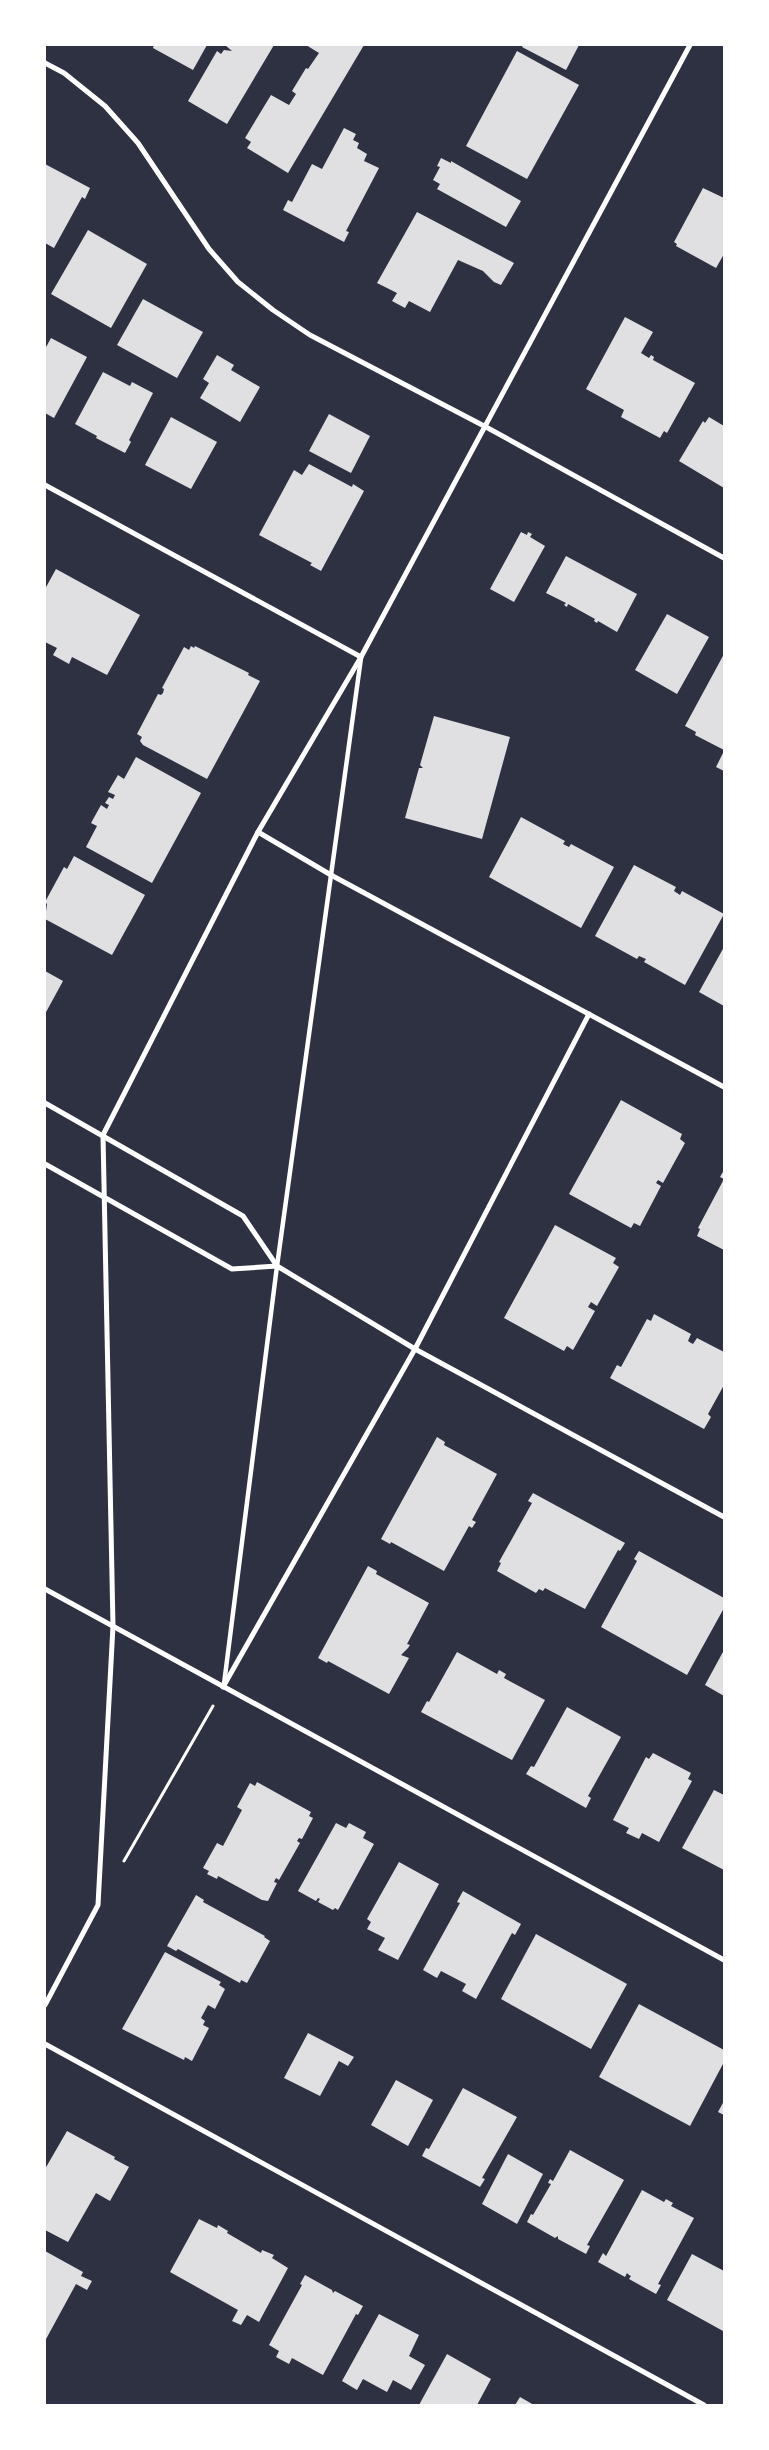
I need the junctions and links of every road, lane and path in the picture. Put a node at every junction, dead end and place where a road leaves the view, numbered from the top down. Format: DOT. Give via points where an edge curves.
graph roads {
  1 [pos="690,45"];
  2 [pos="45,62"];
  3 [pos="486,428"];
  4 [pos="45,485"];
  5 [pos="724,558"];
  6 [pos="361,657"];
  7 [pos="258,832"];
  8 [pos="331,876"];
  9 [pos="589,1014"];
  10 [pos="724,1087"];
  11 [pos="45,1103"];
  12 [pos="103,1135"];
  13 [pos="45,1164"];
  14 [pos="105,1197"];
  15 [pos="277,1266"];
  16 [pos="416,1349"];
  17 [pos="724,1517"];
  18 [pos="45,1589"];
  19 [pos="113,1626"];
  20 [pos="223,1687"];
  21 [pos="122,1863"];
  22 [pos="724,1960"];
  23 [pos="45,2005"];
  24 [pos="45,2044"];
  25 [pos="704,2405"];
  1 -- 3 [label="street"];
  2 -- 3 [label="street" via="105,106 138,143 209,249 245,288 310,335"];
  3 -- 5 [label="street"];
  3 -- 6 [label="street"];
  4 -- 6 [label="street"];
  6 -- 7 [label="street"];
  6 -- 8 [label="street"];
  7 -- 8 [label="street"];
  7 -- 12 [label="street"];
  8 -- 9 [label="street"];
  8 -- 15 [label="street"];
  9 -- 10 [label="street"];
  9 -- 16 [label="street"];
  11 -- 12 [label="street"];
  12 -- 14 [label="street"];
  12 -- 15 [label="street" via="243,1216"];
  13 -- 14 [label="street"];
  14 -- 15 [label="street" via="232,1269"];
  14 -- 19 [label="street"];
  15 -- 16 [label="street"];
  15 -- 20 [label="street"];
  16 -- 17 [label="street"];
  16 -- 20 [label="street"];
  18 -- 19 [label="street"];
  19 -- 20 [label="street"];
  19 -- 23 [label="street" via="98,1905"];
  20 -- 21 [label="path"];
  20 -- 22 [label="street"];
  24 -- 25 [label="street"];
}
